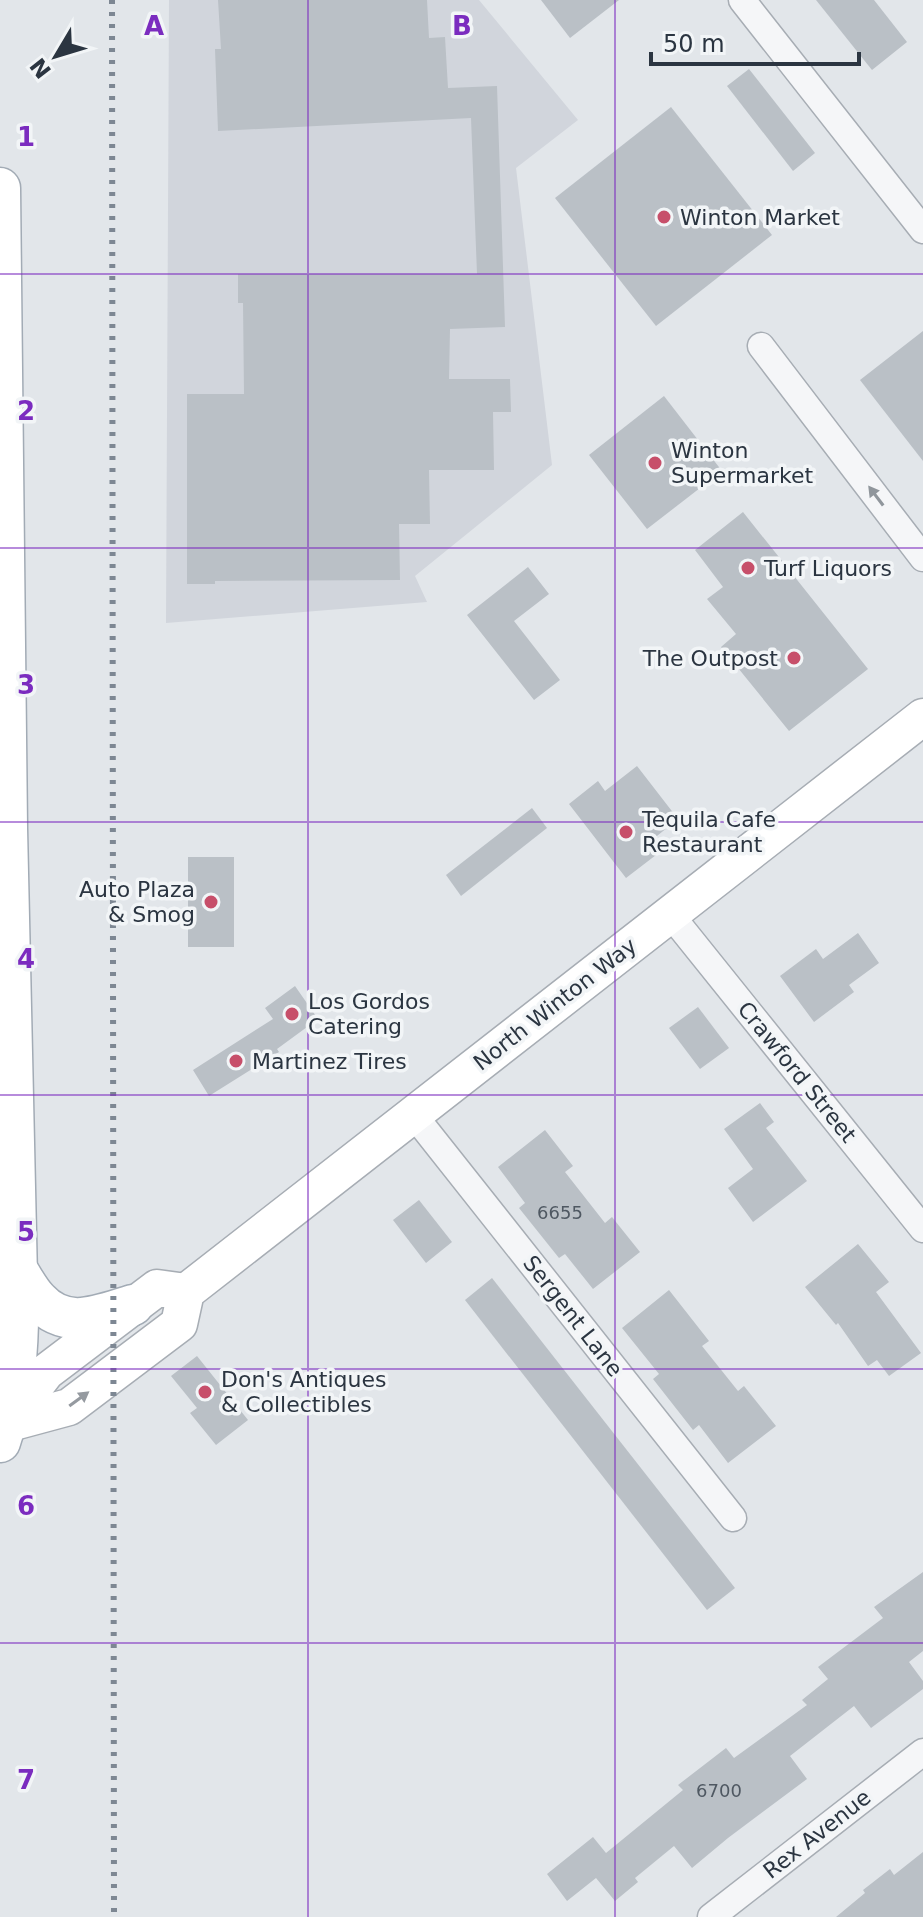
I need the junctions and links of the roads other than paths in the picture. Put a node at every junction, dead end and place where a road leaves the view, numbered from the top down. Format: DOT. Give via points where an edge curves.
graph roads {
  1 [pos="742,0"];
  2 [pos="0,188"];
  3 [pos="923,230"];
  4 [pos="761,346"];
  5 [pos="923,558"];
  6 [pos="923,717"];
  7 [pos="4,831"];
  8 [pos="670,914"];
  9 [pos="413,1114"];
  10 [pos="923,1229"];
  11 [pos="16,1268"];
  12 [pos="186,1292"];
  13 [pos="133,1305"];
  14 [pos="3,1433"];
  15 [pos="733,1518"];
  16 [pos="923,1752"];
  17 [pos="711,1917"];
  1 -- 3 [label="street"];
  2 -- 7 [label="main road"];
  5 -- 4 [label="street, one-way"];
  6 -- 8 [label="main road, North Winton Way"];
  7 -- 11 [label="main road"];
  8 -- 9 [label="main road, North Winton Way"];
  8 -- 10 [label="street, Crawford Street"];
  9 -- 12 [label="main road, North Winton Way"];
  9 -- 15 [label="street, Sergent Lane"];
  11 -- 13 [label="main road" via="38,1301 60,1317 89,1318"];
  11 -- 14 [label="main road" via="17,1364"];
  12 -- 13 [label="main road" via="157,1288"];
  14 -- 12 [label="main road, one-way" via="69,1407 179,1324"];
  13 -- 14 [label="main road" via="46,1372"];
  16 -- 17 [label="street, Rex Avenue"];
}
